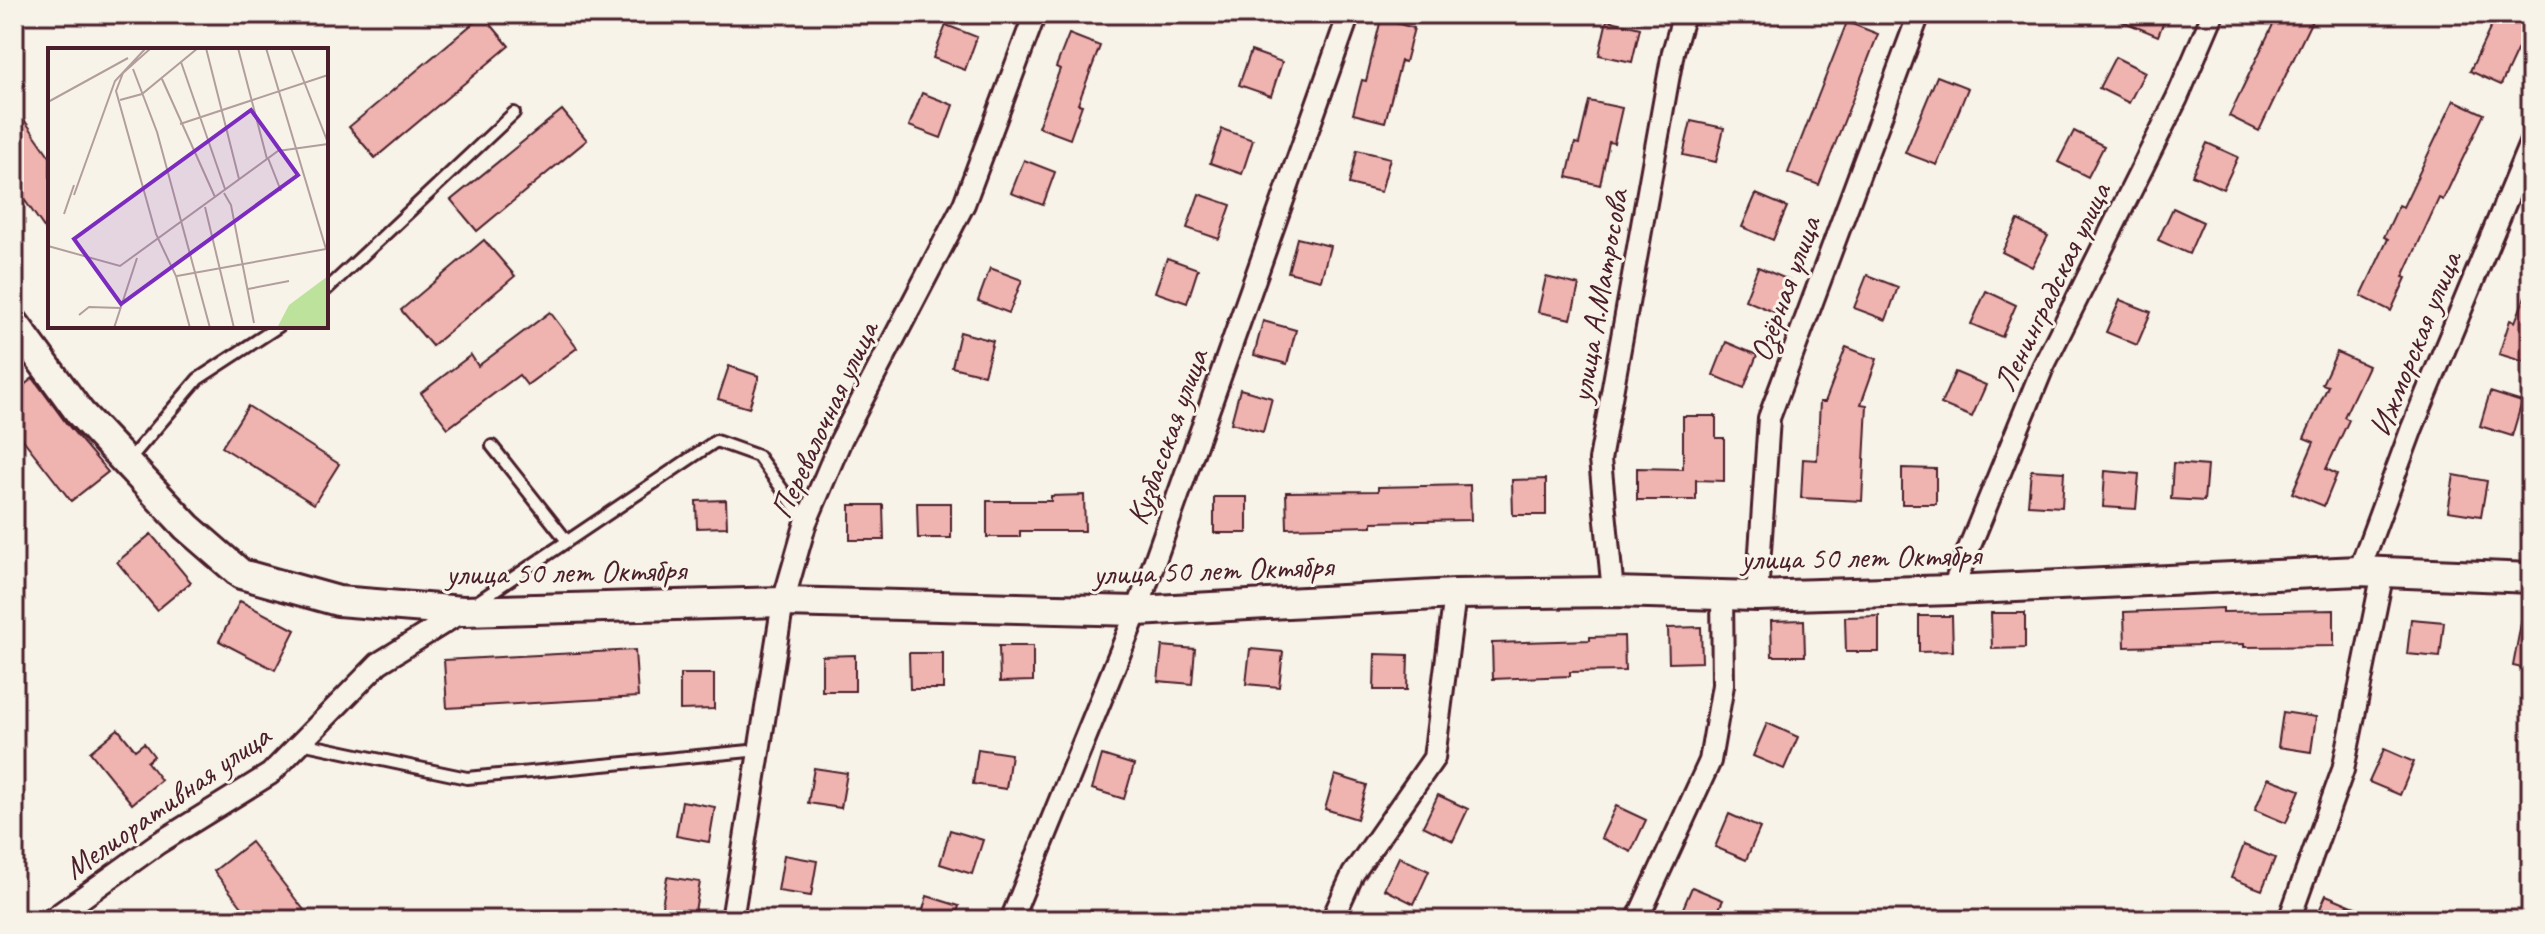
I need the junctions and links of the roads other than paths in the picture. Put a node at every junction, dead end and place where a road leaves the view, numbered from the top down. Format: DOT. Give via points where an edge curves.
graph roads {
  1 [pos="1035,14"];
  2 [pos="1349,14"];
  3 [pos="1684,14"];
  4 [pos="1919,14"];
  5 [pos="2213,14"];
  6 [pos="514,113"];
  7 [pos="2531,141"];
  8 [pos="328,288"];
  9 [pos="14,323"];
  10 [pos="276,328"];
  11 [pos="492,446"];
  12 [pos="126,462"];
  13 [pos="806,522"];
  14 [pos="567,541"];
  15 [pos="2371,571"];
  16 [pos="2531,578"];
  17 [pos="1952,590"];
  18 [pos="1613,592"];
  19 [pos="1455,594"];
  20 [pos="1722,594"];
  21 [pos="1757,596"];
  22 [pos="783,602"];
  23 [pos="463,611"];
  24 [pos="1137,611"];
  25 [pos="301,743"];
  26 [pos="760,750"];
  27 [pos="51,920"];
  28 [pos="732,920"];
  29 [pos="1011,920"];
  30 [pos="1332,920"];
  31 [pos="1637,920"];
  32 [pos="2289,920"];
  1 -- 13 [label="street, Перевалочная улица" via="964,204 841,440"];
  2 -- 24 [label="street, Кузбасская улица"];
  3 -- 18 [label="street, улица А.Матросова" via="1600,460"];
  4 -- 21 [label="street, Озёрная улица" via="1769,418"];
  5 -- 17 [label="street, Ленинградская улица" via="2177,98 2043,367"];
  6 -- 8 [label="lane"];
  7 -- 15 [label="street, Ижморская улица" via="2412,428"];
  9 -- 12 [label="main road, улица 50 лет Октября" via="80,413"];
  10 -- 12 [label="lane" via="198,379"];
  11 -- 14 [label="lane"];
  12 -- 23 [label="main road, улица 50 лет Октября" via="187,527 241,574 338,601"];
  13 -- 14 [label="lane" via="758,456 716,441"];
  13 -- 22 [label="street, Перевалочная улица"];
  14 -- 23 [label="lane"];
  15 -- 16 [label="main road, улица 50 лет Октября"];
  15 -- 17 [label="main road, улица 50 лет Октября"];
  15 -- 32 [label="street, Ижморская улица" via="2343,770"];
  17 -- 21 [label="main road, улица 50 лет Октября"];
  18 -- 19 [label="main road, улица 50 лет Октября"];
  18 -- 20 [label="main road, улица 50 лет Октября"];
  19 -- 24 [label="main road, улица 50 лет Октября"];
  19 -- 30 [label="street" via="1434,758 1353,874"];
  20 -- 21 [label="main road, улица 50 лет Октября"];
  20 -- 31 [label="street" via="1723,685 1710,761"];
  22 -- 23 [label="main road, улица 50 лет Октября"];
  22 -- 24 [label="main road, улица 50 лет Октября"];
  22 -- 26 [label="street, Перевалочная улица"];
  23 -- 25 [label="street, Мелиоративная улица" via="379,663"];
  24 -- 29 [label="street, Кузбасская улица"];
  25 -- 26 [label="lane" via="467,778"];
  25 -- 27 [label="street, Мелиоративная улица" via="270,774 157,844"];
  26 -- 28 [label="street, Перевалочная улица"];
}
